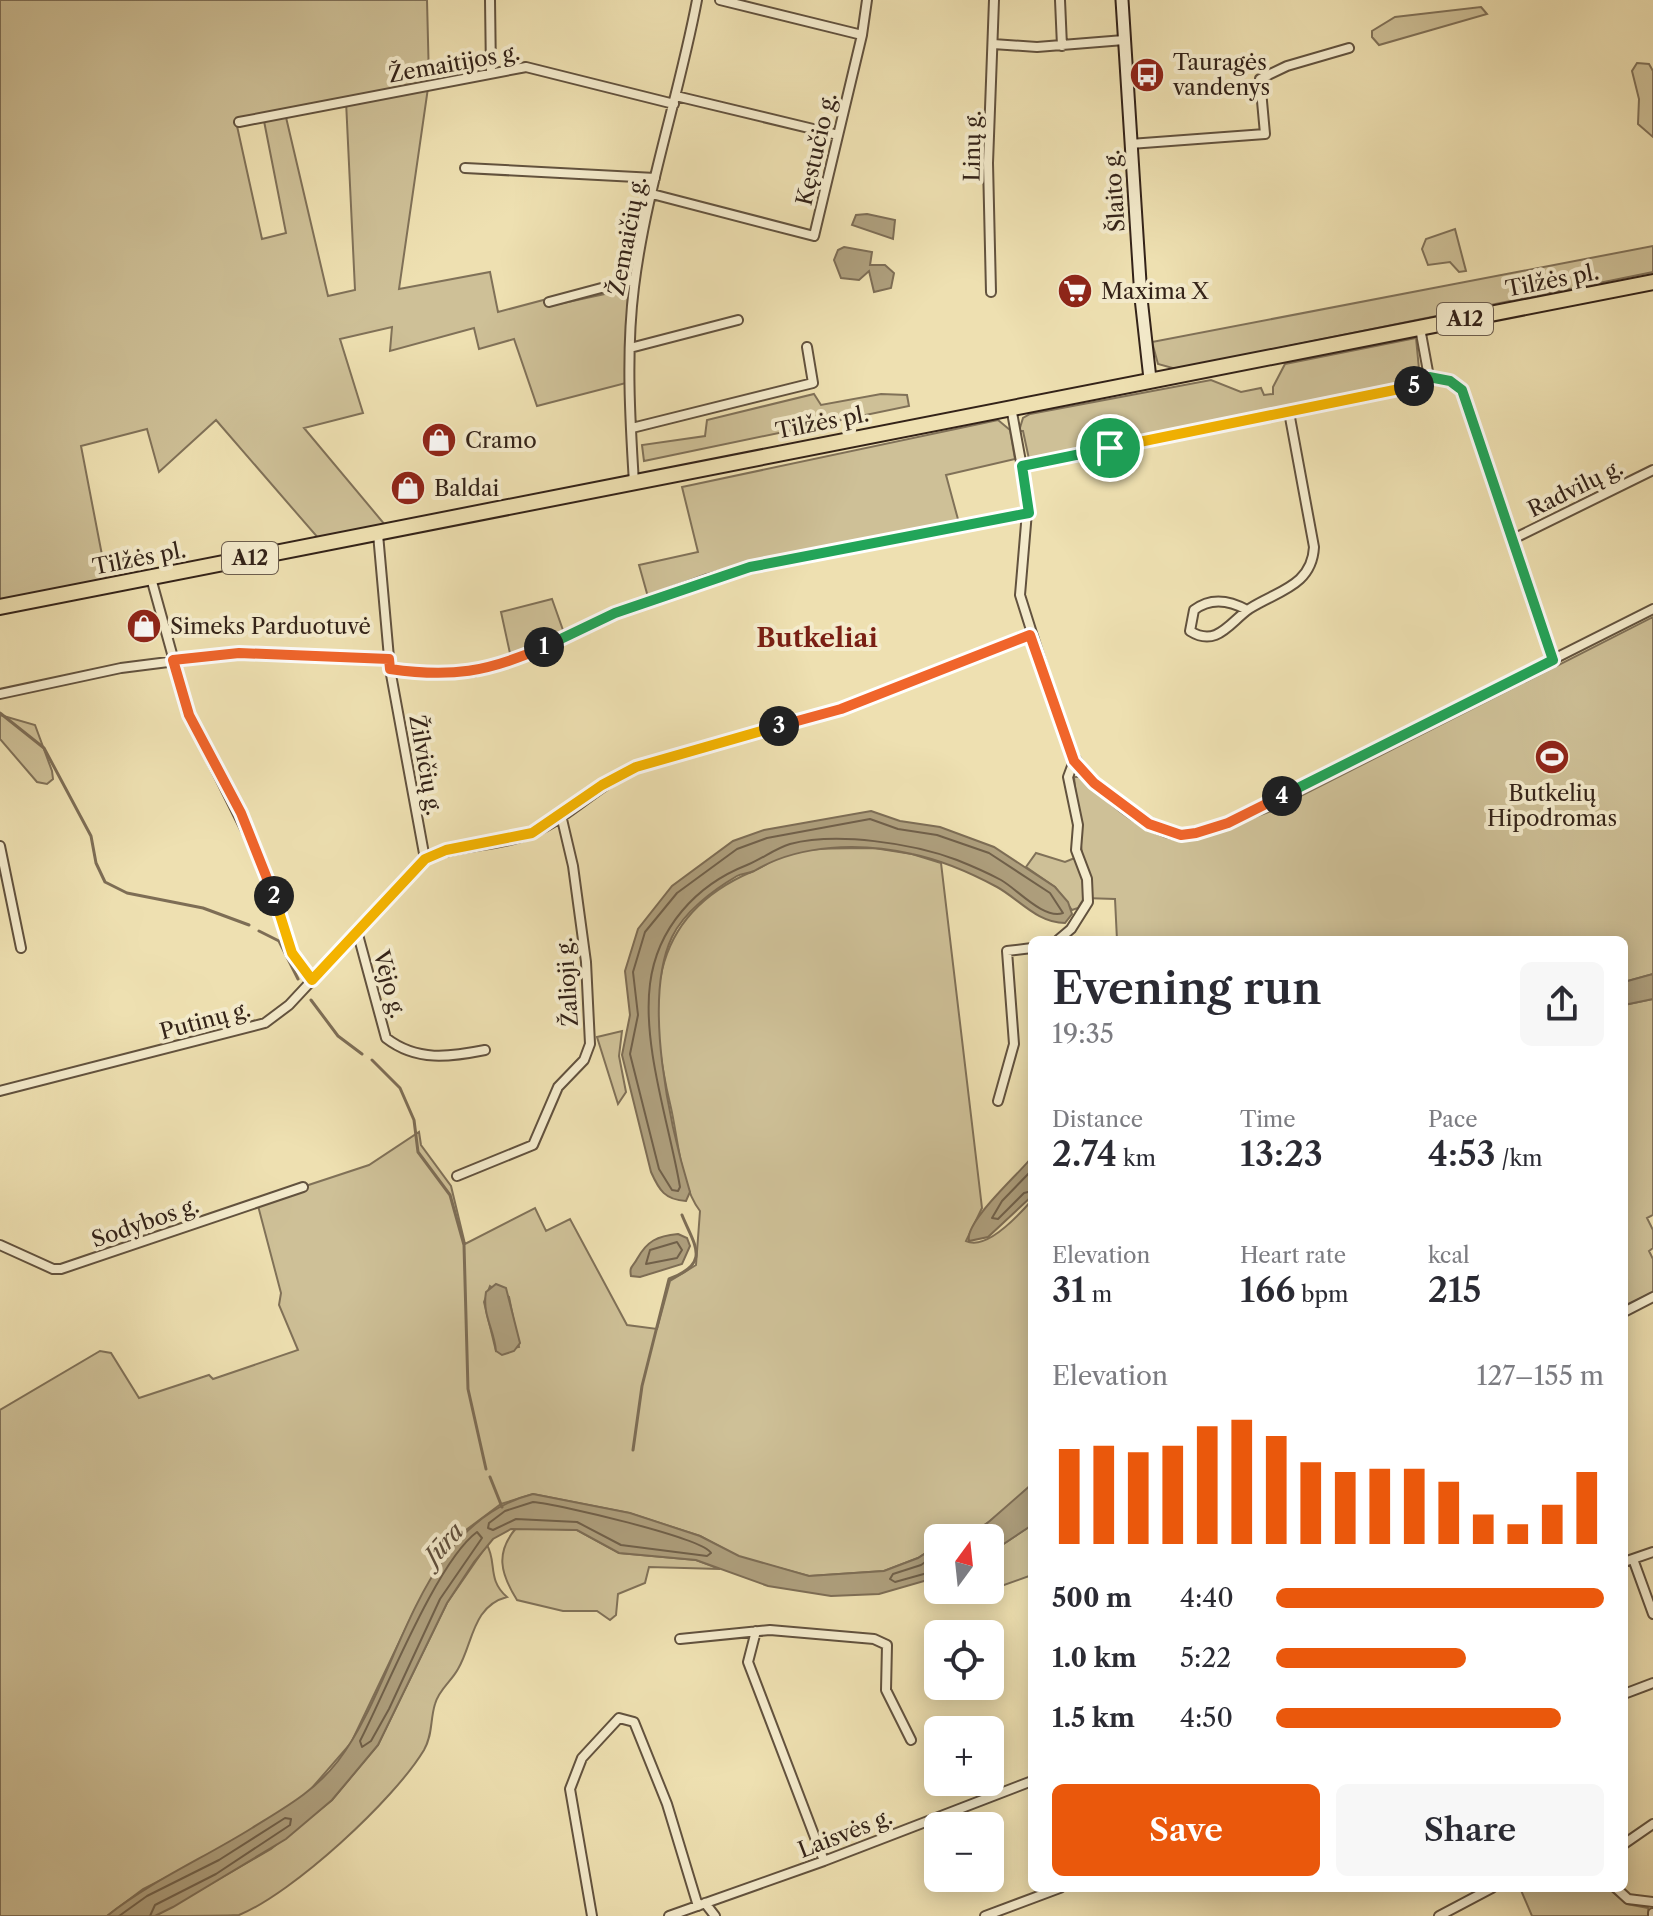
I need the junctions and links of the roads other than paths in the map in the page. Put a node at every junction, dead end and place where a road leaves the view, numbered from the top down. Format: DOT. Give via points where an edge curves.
graph roads {
  1 [pos="490,0"];
  2 [pos="697,0"];
  3 [pos="720,0"];
  4 [pos="867,0"];
  5 [pos="994,0"];
  6 [pos="1060,0"];
  7 [pos="1122,0"];
  8 [pos="862,35"];
  9 [pos="1124,40"];
  10 [pos="993,44"];
  11 [pos="1062,46"];
  12 [pos="1349,48"];
  13 [pos="491,73"];
  14 [pos="675,100"];
  15 [pos="239,122"];
  16 [pos="838,135"];
  17 [pos="1130,144"];
  18 [pos="465,168"];
  19 [pos="655,178"];
  20 [pos="652,194"];
  21 [pos="635,279"];
  22 [pos="1653,282"];
  23 [pos="991,292"];
  24 [pos="549,302"];
  25 [pos="738,320"];
  26 [pos="1420,328"];
  27 [pos="807,347"];
  28 [pos="630,348"];
  29 [pos="1429,377"];
  30 [pos="1150,379"];
  31 [pos="1011,407"];
  32 [pos="1289,412"];
  33 [pos="632,428"];
  34 [pos="1022,466"];
  35 [pos="1653,470"];
  36 [pos="634,483"];
  37 [pos="1029,513"];
  38 [pos="378,534"];
  39 [pos="1513,539"];
  40 [pos="151,578"];
  41 [pos="0,607"];
  42 [pos="1653,609"];
  43 [pos="1247,610"];
  44 [pos="1030,635"];
  45 [pos="173,660"];
  46 [pos="1553,660"];
  47 [pos="389,664"];
  48 [pos="0,694"];
  49 [pos="1074,761"];
  50 [pos="561,815"];
  51 [pos="0,846"];
  52 [pos="425,859"];
  53 [pos="357,931"];
  54 [pos="1062,936"];
  55 [pos="21,948"];
  56 [pos="1028,948"];
  57 [pos="312,980"];
  58 [pos="485,1050"];
  59 [pos="0,1091"];
  60 [pos="998,1101"];
  61 [pos="457,1176"];
  62 [pos="303,1187"];
  63 [pos="0,1245"];
  64 [pos="1653,1297"];
  65 [pos="1628,1310"];
  66 [pos="1653,1552"];
  67 [pos="1628,1561"];
  68 [pos="1653,1614"];
  69 [pos="756,1631"];
  70 [pos="680,1639"];
  71 [pos="1653,1683"];
  72 [pos="1628,1692"];
  73 [pos="911,1740"];
  74 [pos="1028,1783"];
  75 [pos="1653,1824"];
  76 [pos="1628,1841"];
  77 [pos="824,1861"];
  78 [pos="1049,1892"];
  79 [pos="1484,1892"];
  80 [pos="1620,1892"];
  81 [pos="1653,1903"];
  82 [pos="701,1904"];
  83 [pos="592,1916"];
  84 [pos="669,1916"];
  85 [pos="715,1916"];
  86 [pos="985,1916"];
  87 [pos="1439,1916"];
  1 -- 13 [label="street"];
  2 -- 14 [label="street, Žemaičių g."];
  3 -- 8 [label="street"];
  4 -- 8 [label="street, Kęstučio g."];
  5 -- 10 [label="street, Linų g."];
  6 -- 11 [label="street"];
  7 -- 9 [label="main road, Šlaito g."];
  8 -- 16 [label="street, Kęstučio g."];
  9 -- 11 [label="street"];
  9 -- 17 [label="main road, Šlaito g."];
  10 -- 11 [label="street"];
  10 -- 23 [label="street, Linų g." via="988,163"];
  12 -- 17 [label="street" via="1260,79 1265,134"];
  13 -- 14 [label="street, Žemaitijos g." via="538,68"];
  13 -- 15 [label="street, Žemaitijos g."];
  14 -- 16 [label="street, Žemaitijos g."];
  14 -- 19 [label="street, Žemaičių g."];
  16 -- 20 [label="street, Kęstučio g." via="814,236"];
  17 -- 30 [label="main road, Šlaito g."];
  18 -- 19 [label="street"];
  19 -- 20 [label="street, Žemaičių g."];
  20 -- 21 [label="street, Žemaičių g."];
  21 -- 24 [label="street"];
  21 -- 28 [label="street, Žemaičių g."];
  22 -- 26 [label="highway, Tilžės pl. / A12"];
  25 -- 28 [label="street"];
  26 -- 29 [label="street"];
  26 -- 30 [label="highway, Tilžės pl. / A12"];
  27 -- 33 [label="street" via="813,383"];
  28 -- 33 [label="street, Žemaičių g."];
  29 -- 32 [label="street" via="1409,388"];
  29 -- 39 [label="street" via="1462,390"];
  30 -- 31 [label="highway, Tilžės pl. / A12"];
  31 -- 34 [label="street"];
  31 -- 36 [label="highway, Tilžės pl. / A12"];
  32 -- 34 [label="street"];
  32 -- 43 [label="street" via="1314,555 1307,574 1296,584"];
  33 -- 36 [label="street, Žemaičių g."];
  34 -- 37 [label="street"];
  35 -- 39 [label="street, Radvilų g."];
  36 -- 38 [label="highway, Tilžės pl. / A12"];
  37 -- 44 [label="street" via="1020,595"];
  37 -- 47 [label="street" via="765,563 708,579 487,669 455,675"];
  38 -- 40 [label="highway, Tilžės pl. / A12"];
  38 -- 47 [label="street, Žilvičių g."];
  39 -- 46 [label="street"];
  40 -- 41 [label="highway, Tilžės pl. / A12"];
  40 -- 45 [label="street"];
  42 -- 46 [label="street"];
  43 -- 43 [label="street" via="1215,636 1199,636 1188,625 1194,610 1212,601"];
  44 -- 49 [label="street"];
  44 -- 50 [label="street, Putinų g." via="841,709 636,767"];
  45 -- 47 [label="street" via="239,653"];
  45 -- 48 [label="street"];
  45 -- 57 [label="street" via="189,715 264,867 292,953"];
  46 -- 49 [label="street" via="1228,823 1196,833 1181,835 1149,824"];
  47 -- 52 [label="street, Žilvičių g."];
  49 -- 54 [label="street" via="1068,777 1078,825 1076,850 1089,890 1080,917"];
  50 -- 52 [label="street, Putinų g." via="532,833"];
  50 -- 61 [label="street, Žalioji g." via="580,917 590,1044 584,1060 558,1087 533,1145"];
  51 -- 55 [label="street"];
  52 -- 53 [label="street, Putinų g."];
  53 -- 57 [label="street, Putinų g."];
  53 -- 58 [label="street, Vėjo g." via="386,1038 397,1047 431,1057"];
  56 -- 60 [label="street" via="1007,951 1015,1035"];
  57 -- 59 [label="street, Putinų g." via="278,1015 251,1029"];
  62 -- 63 [label="street, Sodybos g." via="61,1269"];
  64 -- 65 [label="street"];
  66 -- 67 [label="street"];
  67 -- 68 [label="street"];
  69 -- 70 [label="street"];
  69 -- 73 [label="street" via="850,1635 887,1645 886,1690"];
  69 -- 77 [label="street" via="748,1662"];
  71 -- 72 [label="street"];
  74 -- 77 [label="street, Laisvės g."];
  75 -- 76 [label="street"];
  77 -- 82 [label="street, Laisvės g."];
  78 -- 86 [label="street"];
  79 -- 87 [label="street"];
  80 -- 81 [label="street" via="1628,1899"];
  82 -- 83 [label="street" via="634,1722 619,1718 582,1758 572,1780 570,1799"];
  82 -- 84 [label="street, Laisvės g."];
  82 -- 85 [label="street"];
}
